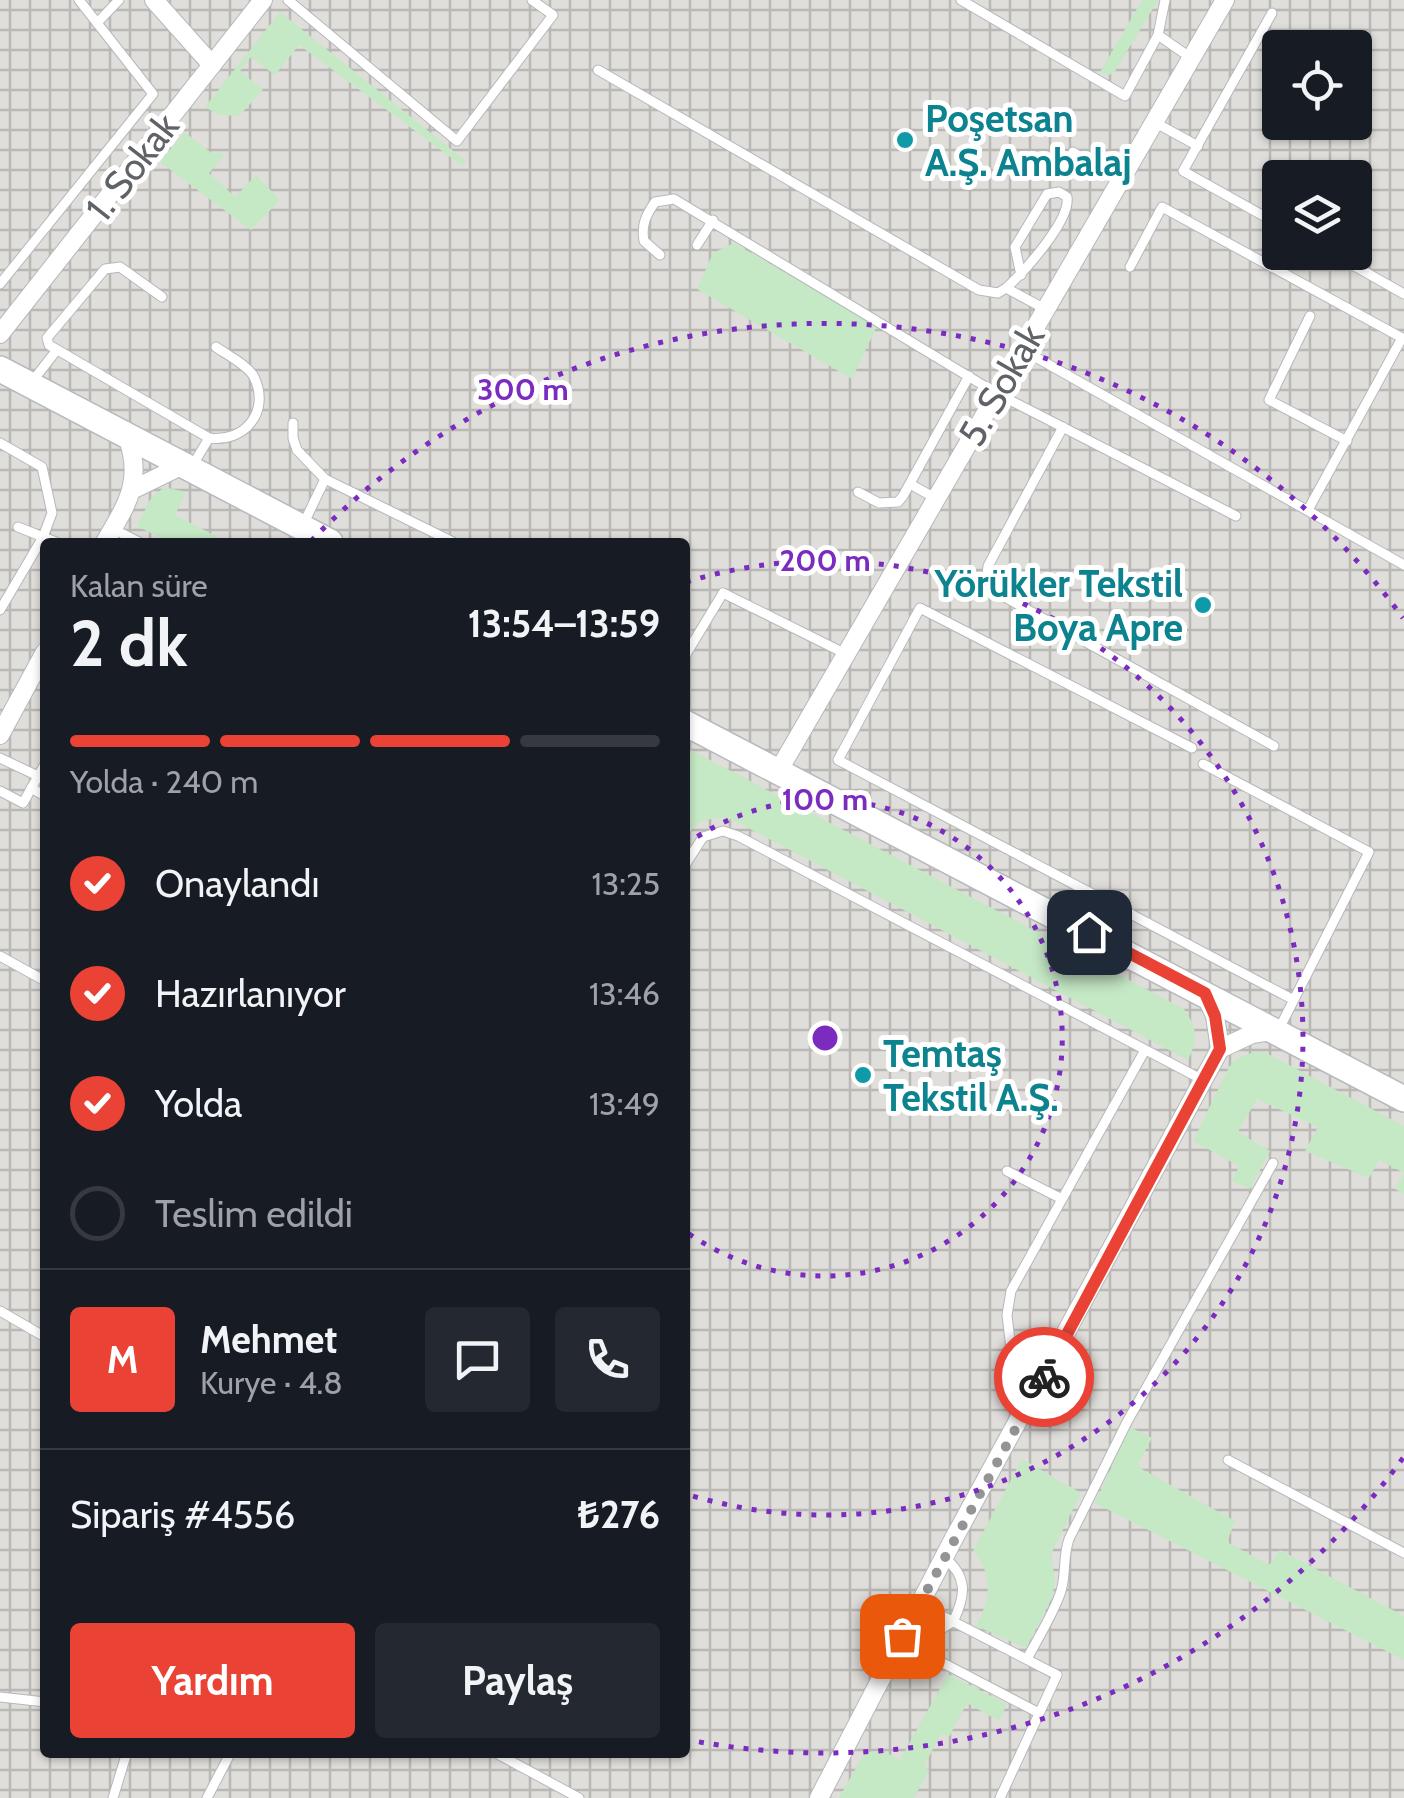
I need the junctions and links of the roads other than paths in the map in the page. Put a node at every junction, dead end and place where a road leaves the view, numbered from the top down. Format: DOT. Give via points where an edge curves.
graph roads {
  1 [pos="80,0"];
  2 [pos="119,0"];
  3 [pos="154,0"];
  4 [pos="288,0"];
  5 [pos="532,0"];
  6 [pos="961,0"];
  7 [pos="1165,0"];
  8 [pos="1224,0"];
  9 [pos="257,2"];
  10 [pos="301,4"];
  11 [pos="1272,14"];
  12 [pos="98,23"];
  13 [pos="1158,35"];
  14 [pos="1191,58"];
  15 [pos="212,66"];
  16 [pos="598,70"];
  17 [pos="1154,122"];
  18 [pos="1198,146"];
  19 [pos="1073,152"];
  20 [pos="1119,182"];
  21 [pos="1262,215"];
  22 [pos="714,220"];
  23 [pos="697,245"];
  24 [pos="660,255"];
  25 [pos="1130,267"];
  26 [pos="1362,270"];
  27 [pos="1020,275"];
  28 [pos="0,284"];
  29 [pos="1006,288"];
  30 [pos="1404,294"];
  31 [pos="162,297"];
  32 [pos="1045,309"];
  33 [pos="1310,316"];
  34 [pos="0,334"];
  35 [pos="1403,338"];
  36 [pos="216,347"];
  37 [pos="1022,349"];
  38 [pos="56,351"];
  39 [pos="0,369"];
  40 [pos="969,376"];
  41 [pos="30,386"];
  42 [pos="996,393"];
  43 [pos="293,423"];
  44 [pos="1063,427"];
  45 [pos="209,438"];
  46 [pos="128,439"];
  47 [pos="1347,441"];
  48 [pos="0,443"];
  49 [pos="185,469"];
  50 [pos="325,478"];
  51 [pos="910,484"];
  52 [pos="134,490"];
  53 [pos="858,492"];
  54 [pos="935,498"];
  55 [pos="1308,510"];
  56 [pos="1236,516"];
  57 [pos="18,527"];
  58 [pos="302,528"];
  59 [pos="43,536"];
  60 [pos="109,536"];
  61 [pos="47,538"];
  62 [pos="322,538"];
  63 [pos="444,538"];
  64 [pos="40,541"];
  65 [pos="1404,564"];
  66 [pos="0,610"];
  67 [pos="690,648"];
  68 [pos="846,654"];
  69 [pos="40,660"];
  70 [pos="5,713"];
  71 [pos="690,726"];
  72 [pos="0,735"];
  73 [pos="1274,746"];
  74 [pos="1192,748"];
  75 [pos="0,758"];
  76 [pos="1203,764"];
  77 [pos="779,770"];
  78 [pos="40,773"];
  79 [pos="38,776"];
  80 [pos="31,788"];
  81 [pos="0,792"];
  82 [pos="40,793"];
  83 [pos="690,857"];
  84 [pos="0,956"];
  85 [pos="40,977"];
  86 [pos="1205,993"];
  87 [pos="1292,999"];
  88 [pos="1278,1031"];
  89 [pos="1220,1049"];
  90 [pos="1145,1050"];
  91 [pos="1202,1080"];
  92 [pos="1404,1099"];
  93 [pos="1273,1163"];
  94 [pos="1006,1170"];
  95 [pos="1062,1199"];
  96 [pos="0,1311"];
  97 [pos="40,1334"];
  98 [pos="1037,1390"];
  99 [pos="1228,1460"];
  100 [pos="1404,1552"];
  101 [pos="944,1557"];
  102 [pos="920,1604"];
  103 [pos="954,1622"];
  104 [pos="1027,1659"];
  105 [pos="0,1697"];
  106 [pos="40,1701"];
  107 [pos="1039,1713"];
  108 [pos="125,1758"];
  109 [pos="228,1758"];
  110 [pos="505,1758"];
  111 [pos="113,1798"];
  112 [pos="207,1798"];
  113 [pos="579,1798"];
  114 [pos="819,1798"];
  115 [pos="1000,1798"];
  1 -- 12 [label="lane"];
  2 -- 12 [label="lane"];
  3 -- 15 [label="street"];
  4 -- 10 [label="lane"];
  5 -- 10 [label="lane" via="554,15 457,141"];
  6 -- 13 [label="lane" via="1124,96"];
  7 -- 13 [label="lane"];
  8 -- 14 [label="street, 5. Sokak"];
  9 -- 15 [label="street, 1. Sokak"];
  11 -- 18 [label="lane"];
  12 -- 28 [label="lane" via="153,94"];
  13 -- 14 [label="lane"];
  14 -- 17 [label="street, 5. Sokak"];
  15 -- 34 [label="street, 1. Sokak"];
  16 -- 29 [label="lane" via="979,290"];
  17 -- 18 [label="lane"];
  17 -- 20 [label="street, 5. Sokak"];
  18 -- 21 [label="lane" via="1183,171"];
  19 -- 20 [label="lane"];
  20 -- 32 [label="street, 5. Sokak"];
  22 -- 23 [label="lane"];
  22 -- 24 [label="lane" via="674,199 655,202 642,230"];
  22 -- 40 [label="lane"];
  25 -- 35 [label="lane" via="1162,208"];
  26 -- 30 [label="lane"];
  27 -- 27 [label="lane" via="1015,247 1047,194 1059,192 1068,206"];
  27 -- 29 [label="lane"];
  29 -- 32 [label="lane"];
  31 -- 38 [label="lane" via="120,268 105,269 47,338"];
  32 -- 37 [label="street, 5. Sokak"];
  33 -- 47 [label="lane" via="1270,400"];
  35 -- 47 [label="lane"];
  36 -- 45 [label="lane" via="252,373 258,408 240,436"];
  37 -- 42 [label="street, 5. Sokak"];
  37 -- 55 [label="lane"];
  38 -- 41 [label="lane"];
  38 -- 45 [label="lane"];
  39 -- 41 [label="street"];
  40 -- 42 [label="lane"];
  40 -- 51 [label="lane"];
  41 -- 46 [label="street"];
  42 -- 44 [label="lane"];
  42 -- 54 [label="street, 5. Sokak"];
  43 -- 50 [label="lane" via="297,450"];
  44 -- 56 [label="lane"];
  44 -- 73 [label="lane" via="988,566 986,583"];
  45 -- 49 [label="lane"];
  46 -- 49 [label="street"];
  46 -- 52 [label="street"];
  47 -- 55 [label="lane"];
  48 -- 59 [label="lane" via="42,468 52,513"];
  49 -- 52 [label="street"];
  49 -- 58 [label="street"];
  50 -- 58 [label="lane"];
  50 -- 63 [label="lane"];
  51 -- 53 [label="lane" via="898,502 879,503"];
  51 -- 54 [label="lane"];
  52 -- 60 [label="street"];
  54 -- 68 [label="street, 5. Sokak"];
  55 -- 65 [label="lane"];
  57 -- 59 [label="lane"];
  58 -- 62 [label="street"];
  59 -- 61 [label="lane"];
  64 -- 66 [label="lane"];
  67 -- 68 [label="lane" via="723,592"];
  68 -- 77 [label="street, 5. Sokak"];
  69 -- 70 [label="street"];
  70 -- 72 [label="street"];
  71 -- 77 [label="street"];
  74 -- 87 [label="lane" via="920,608 838,760"];
  75 -- 79 [label="lane"];
  76 -- 87 [label="lane" via="1369,852"];
  77 -- 86 [label="street"];
  78 -- 79 [label="lane"];
  79 -- 80 [label="lane"];
  80 -- 81 [label="lane" via="23,803"];
  80 -- 82 [label="lane"];
  83 -- 90 [label="lane" via="703,837 722,831 738,836"];
  84 -- 85 [label="lane"];
  86 -- 88 [label="street"];
  86 -- 89 [label="street"];
  87 -- 88 [label="lane"];
  88 -- 89 [label="street"];
  88 -- 92 [label="street"];
  89 -- 91 [label="street"];
  90 -- 91 [label="lane"];
  90 -- 95 [label="lane"];
  91 -- 98 [label="street"];
  93 -- 104 [label="lane" via="1118,1439 1069,1539 1060,1594"];
  94 -- 95 [label="lane"];
  95 -- 98 [label="lane" via="1008,1302 1014,1364"];
  96 -- 97 [label="lane"];
  98 -- 101 [label="street"];
  99 -- 100 [label="lane"];
  101 -- 102 [label="street"];
  101 -- 103 [label="lane" via="960,1573 965,1591"];
  102 -- 103 [label="lane"];
  102 -- 114 [label="street"];
  103 -- 104 [label="lane"];
  103 -- 107 [label="lane" via="936,1637 934,1655"];
  104 -- 107 [label="lane" via="1057,1675"];
  105 -- 106 [label="lane"];
  107 -- 115 [label="lane"];
  108 -- 111 [label="lane"];
  109 -- 112 [label="lane"];
  110 -- 113 [label="lane"];
}
